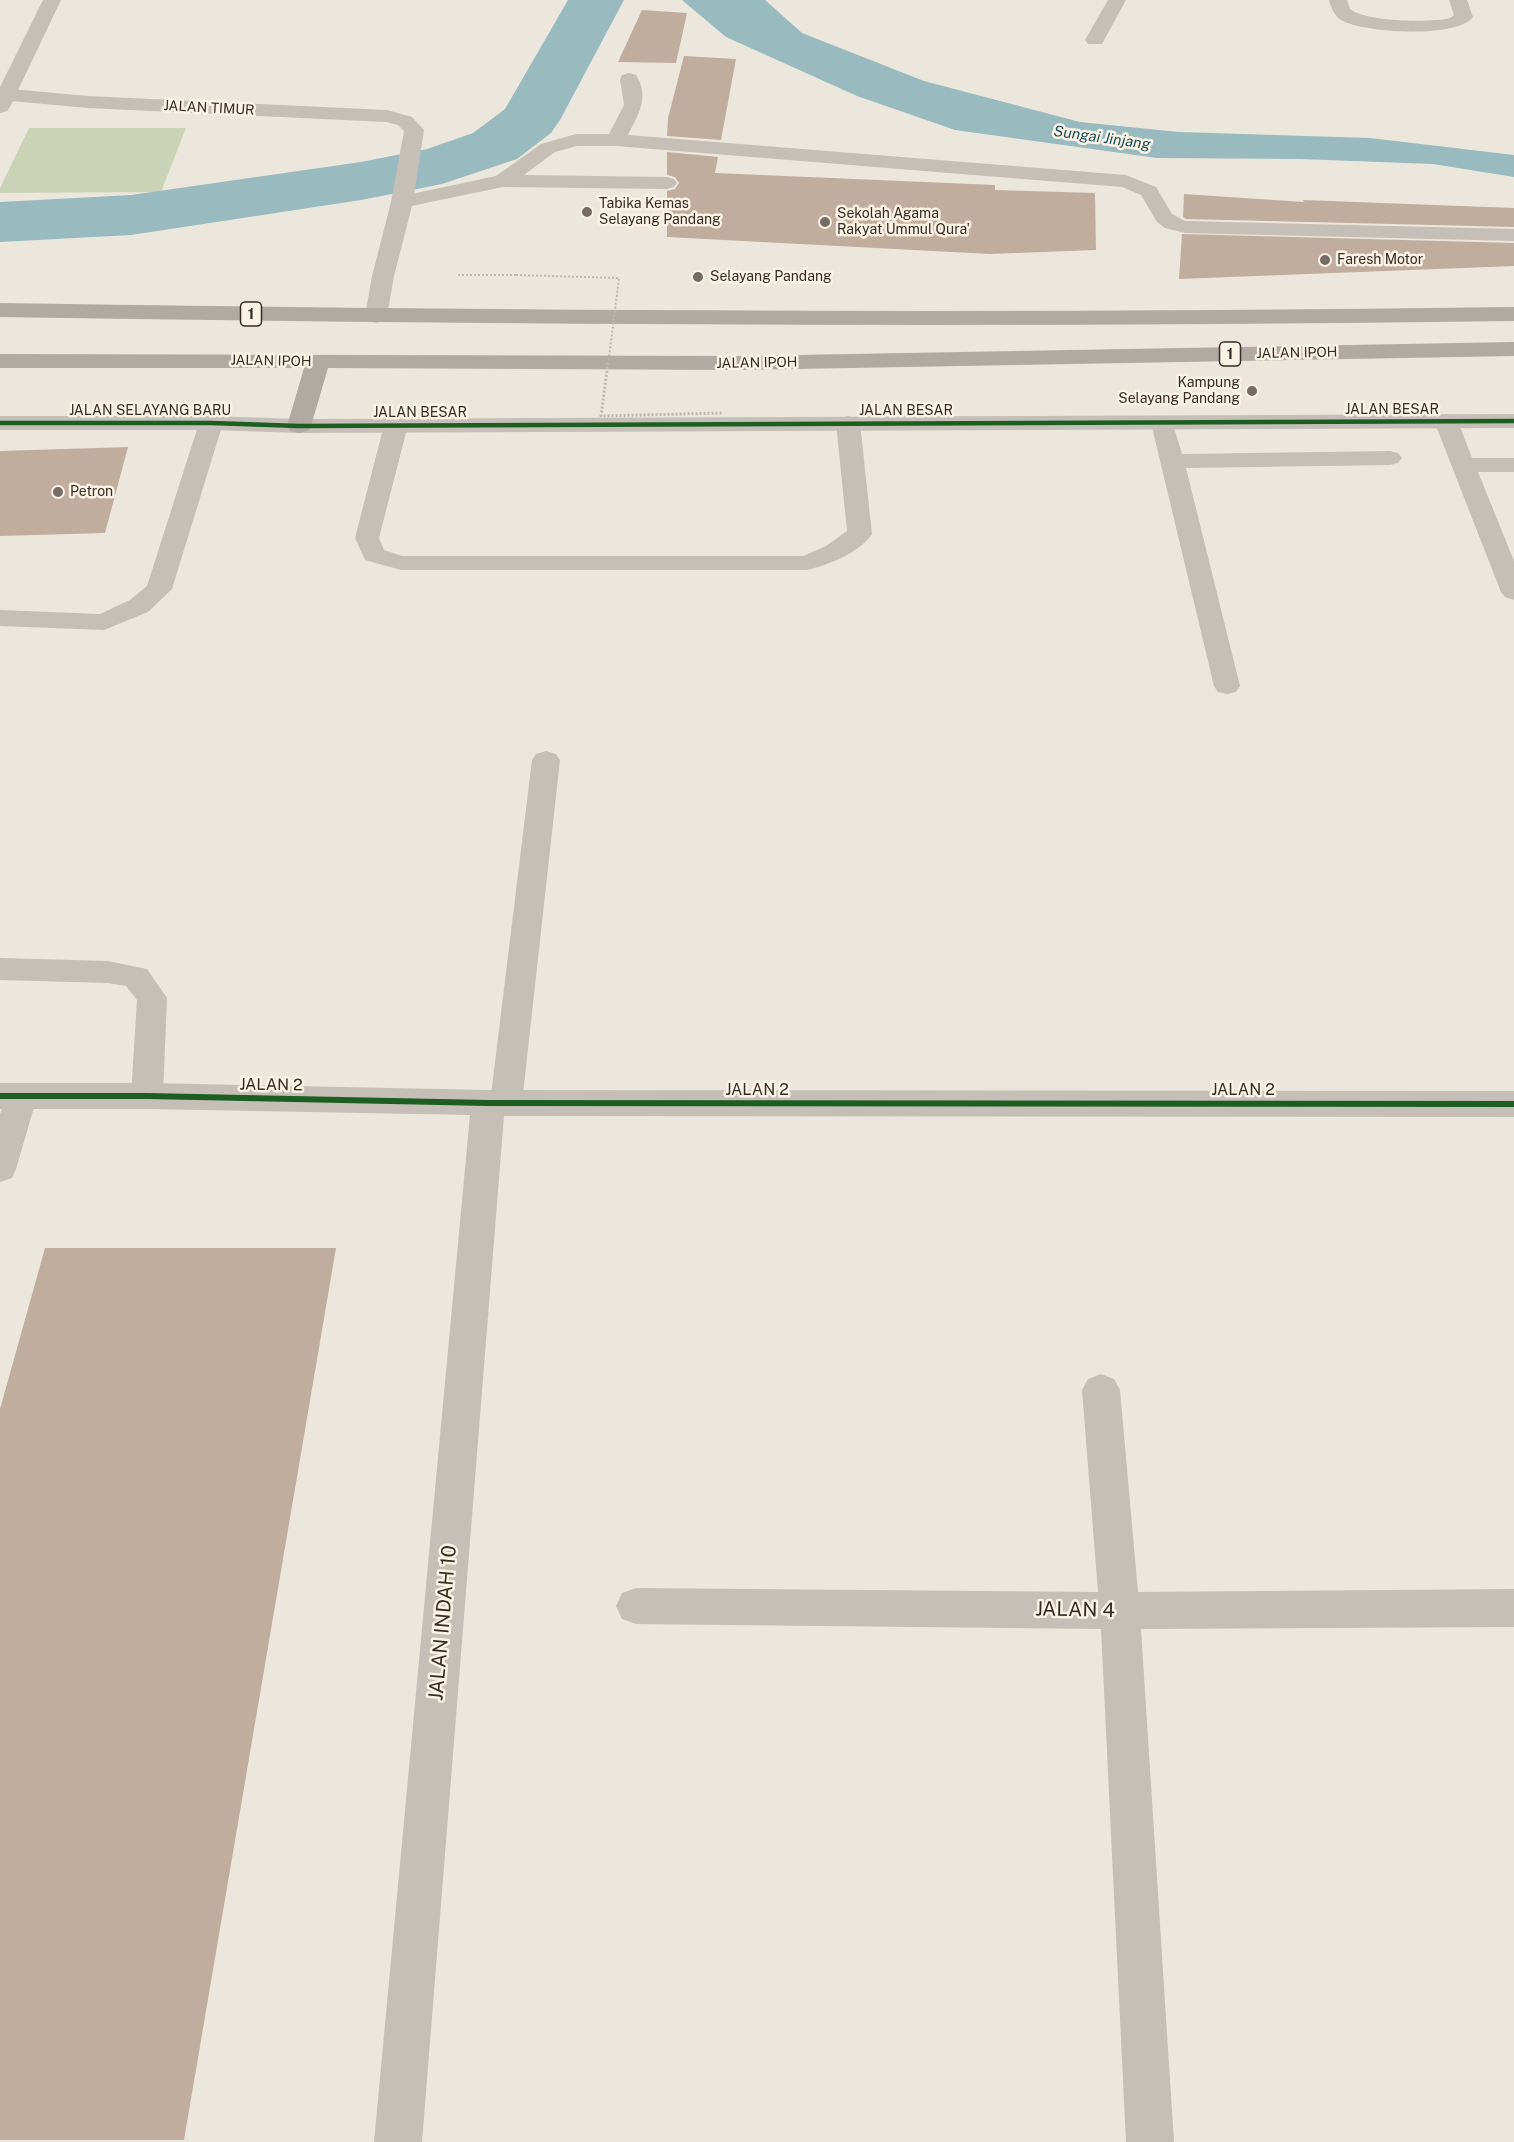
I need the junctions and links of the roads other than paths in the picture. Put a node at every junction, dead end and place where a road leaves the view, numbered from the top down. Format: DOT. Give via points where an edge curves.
graph roads {
  1 [pos="52,0"];
  2 [pos="1117,0"];
  3 [pos="1338,0"];
  4 [pos="1458,0"];
  5 [pos="1095,40"];
  6 [pos="628,79"];
  7 [pos="2,98"];
  8 [pos="616,140"];
  9 [pos="503,181"];
  10 [pos="667,183"];
  11 [pos="403,197"];
  12 [pos="1514,235"];
  13 [pos="1514,296"];
  14 [pos="0,310"];
  15 [pos="1514,314"];
  16 [pos="376,316"];
  17 [pos="836,317"];
  18 [pos="1514,349"];
  19 [pos="137,360"];
  20 [pos="946,360"];
  21 [pos="0,361"];
  22 [pos="318,362"];
  23 [pos="1514,369"];
  24 [pos="0,370"];
  25 [pos="1446,421"];
  26 [pos="1514,421"];
  27 [pos="0,423"];
  28 [pos="211,423"];
  29 [pos="848,423"];
  30 [pos="1162,423"];
  31 [pos="396,425"];
  32 [pos="299,426"];
  33 [pos="1389,458"];
  34 [pos="1172,461"];
  35 [pos="1464,465"];
  36 [pos="1514,465"];
  37 [pos="1513,585"];
  38 [pos="0,618"];
  39 [pos="1227,686"];
  40 [pos="546,760"];
  41 [pos="0,969"];
  42 [pos="11,1096"];
  43 [pos="147,1096"];
  44 [pos="497,1103"];
  45 [pos="1514,1104"];
  46 [pos="0,1169"];
  47 [pos="1101,1390"];
  48 [pos="636,1606"];
  49 [pos="1514,1608"];
  50 [pos="1120,1611"];
  51 [pos="398,2142"];
  52 [pos="1150,2142"];
  1 -- 7 [label="street"];
  2 -- 5 [label="street"];
  3 -- 4 [label="lane" via="1350,18 1368,23 1444,25 1464,17"];
  6 -- 8 [label="lane" via="634,105"];
  7 -- 11 [label="street, JALAN TIMUR" via="387,116 405,121 414,130"];
  8 -- 9 [label="lane" via="576,140 548,148"];
  8 -- 12 [label="lane" via="1126,181 1149,191 1164,218 1185,227"];
  9 -- 10 [label="lane"];
  9 -- 11 [label="lane"];
  11 -- 16 [label="street"];
  13 -- 17 [label="highway"];
  14 -- 16 [label="highway, 1"];
  15 -- 17 [label="highway, 1"];
  16 -- 17 [label="highway, 1"];
  18 -- 20 [label="highway, JALAN IPOH / 1"];
  19 -- 21 [label="highway, JALAN IPOH / 1"];
  19 -- 22 [label="highway, JALAN IPOH / 1"];
  19 -- 24 [label="highway"];
  20 -- 22 [label="highway, JALAN IPOH / 1"];
  20 -- 23 [label="highway"];
  22 -- 32 [label="highway"];
  25 -- 26 [label="street, JALAN BESAR"];
  25 -- 30 [label="street, JALAN BESAR"];
  25 -- 35 [label="lane"];
  27 -- 28 [label="street, JALAN SELAYANG BARU"];
  28 -- 32 [label="street, JALAN SELAYANG BARU"];
  28 -- 38 [label="lane" via="159,589 138,606 104,622"];
  29 -- 30 [label="street, JALAN BESAR"];
  29 -- 31 [label="street, JALAN BESAR"];
  29 -- 31 [label="lane" via="860,534 807,563 401,563 374,555 367,538"];
  30 -- 34 [label="lane"];
  31 -- 32 [label="street, JALAN BESAR"];
  33 -- 34 [label="lane"];
  34 -- 39 [label="lane"];
  35 -- 36 [label="lane"];
  35 -- 37 [label="lane"];
  40 -- 44 [label="lane"];
  41 -- 43 [label="lane" via="108,972 136,977 152,998"];
  42 -- 43 [label="street, JALAN 2"];
  42 -- 46 [label="lane"];
  43 -- 44 [label="street, JALAN 2"];
  44 -- 45 [label="street, JALAN 2"];
  44 -- 51 [label="street, JALAN INDAH 10"];
  47 -- 50 [label="street"];
  48 -- 50 [label="street, JALAN 4"];
  49 -- 50 [label="street, JALAN 4"];
  50 -- 52 [label="street"];
}
